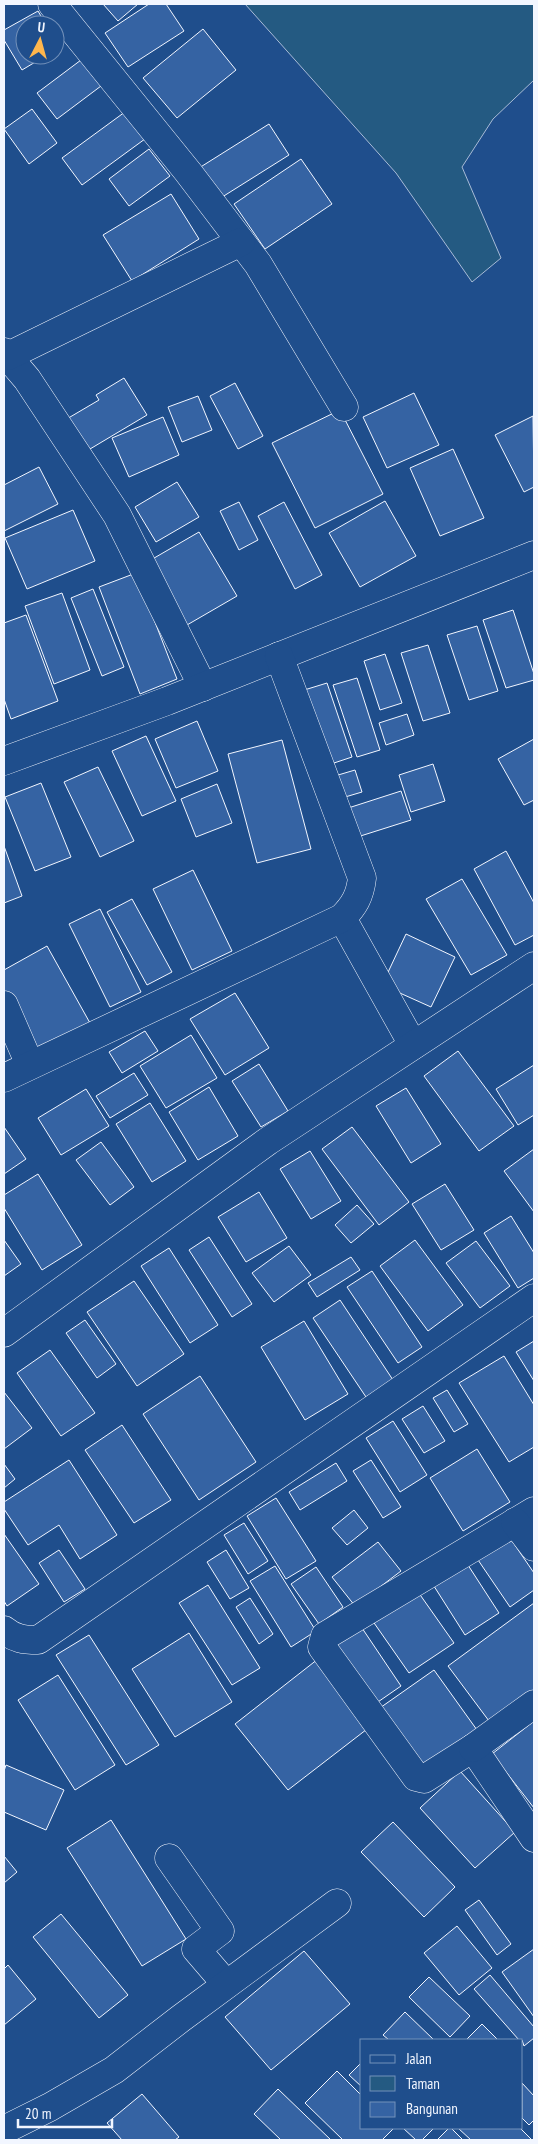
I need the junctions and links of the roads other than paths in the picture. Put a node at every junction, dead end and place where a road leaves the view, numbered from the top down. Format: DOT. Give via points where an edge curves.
graph roads {
  1 [pos="52,4"];
  2 [pos="241,242"];
  3 [pos="6,354"];
  4 [pos="344,407"];
  5 [pos="534,554"];
  6 [pos="279,656"];
  7 [pos="203,687"];
  8 [pos="4,761"];
  9 [pos="342,918"];
  10 [pos="531,975"];
  11 [pos="4,1005"];
  12 [pos="413,1045"];
  13 [pos="30,1065"];
  14 [pos="4,1078"];
  15 [pos="534,1298"];
  16 [pos="4,1334"];
  17 [pos="525,1516"];
  18 [pos="534,1547"];
  19 [pos="4,1630"];
  20 [pos="534,1704"];
  21 [pos="473,1748"];
  22 [pos="534,1838"];
  23 [pos="169,1858"];
  24 [pos="337,1904"];
  25 [pos="226,1984"];
  26 [pos="4,2130"];
  1 -- 2 [label="street"];
  2 -- 3 [label="street"];
  2 -- 4 [label="street" via="258,264"];
  3 -- 7 [label="street" via="27,379 117,515"];
  5 -- 6 [label="street"];
  6 -- 7 [label="street"];
  6 -- 9 [label="street" via="362,878 355,904"];
  7 -- 8 [label="street"];
  9 -- 12 [label="street"];
  9 -- 13 [label="street"];
  10 -- 12 [label="street"];
  11 -- 13 [label="street"];
  12 -- 16 [label="street" via="268,1141"];
  13 -- 14 [label="street"];
  15 -- 19 [label="street" via="38,1640 13,1637"];
  17 -- 18 [label="street"];
  17 -- 21 [label="street" via="325,1636 322,1644 419,1779"];
  20 -- 21 [label="street"];
  21 -- 22 [label="street"];
  23 -- 25 [label="street" via="220,1931 196,1949"];
  24 -- 25 [label="street"];
  25 -- 26 [label="street" via="114,2070"];
}
